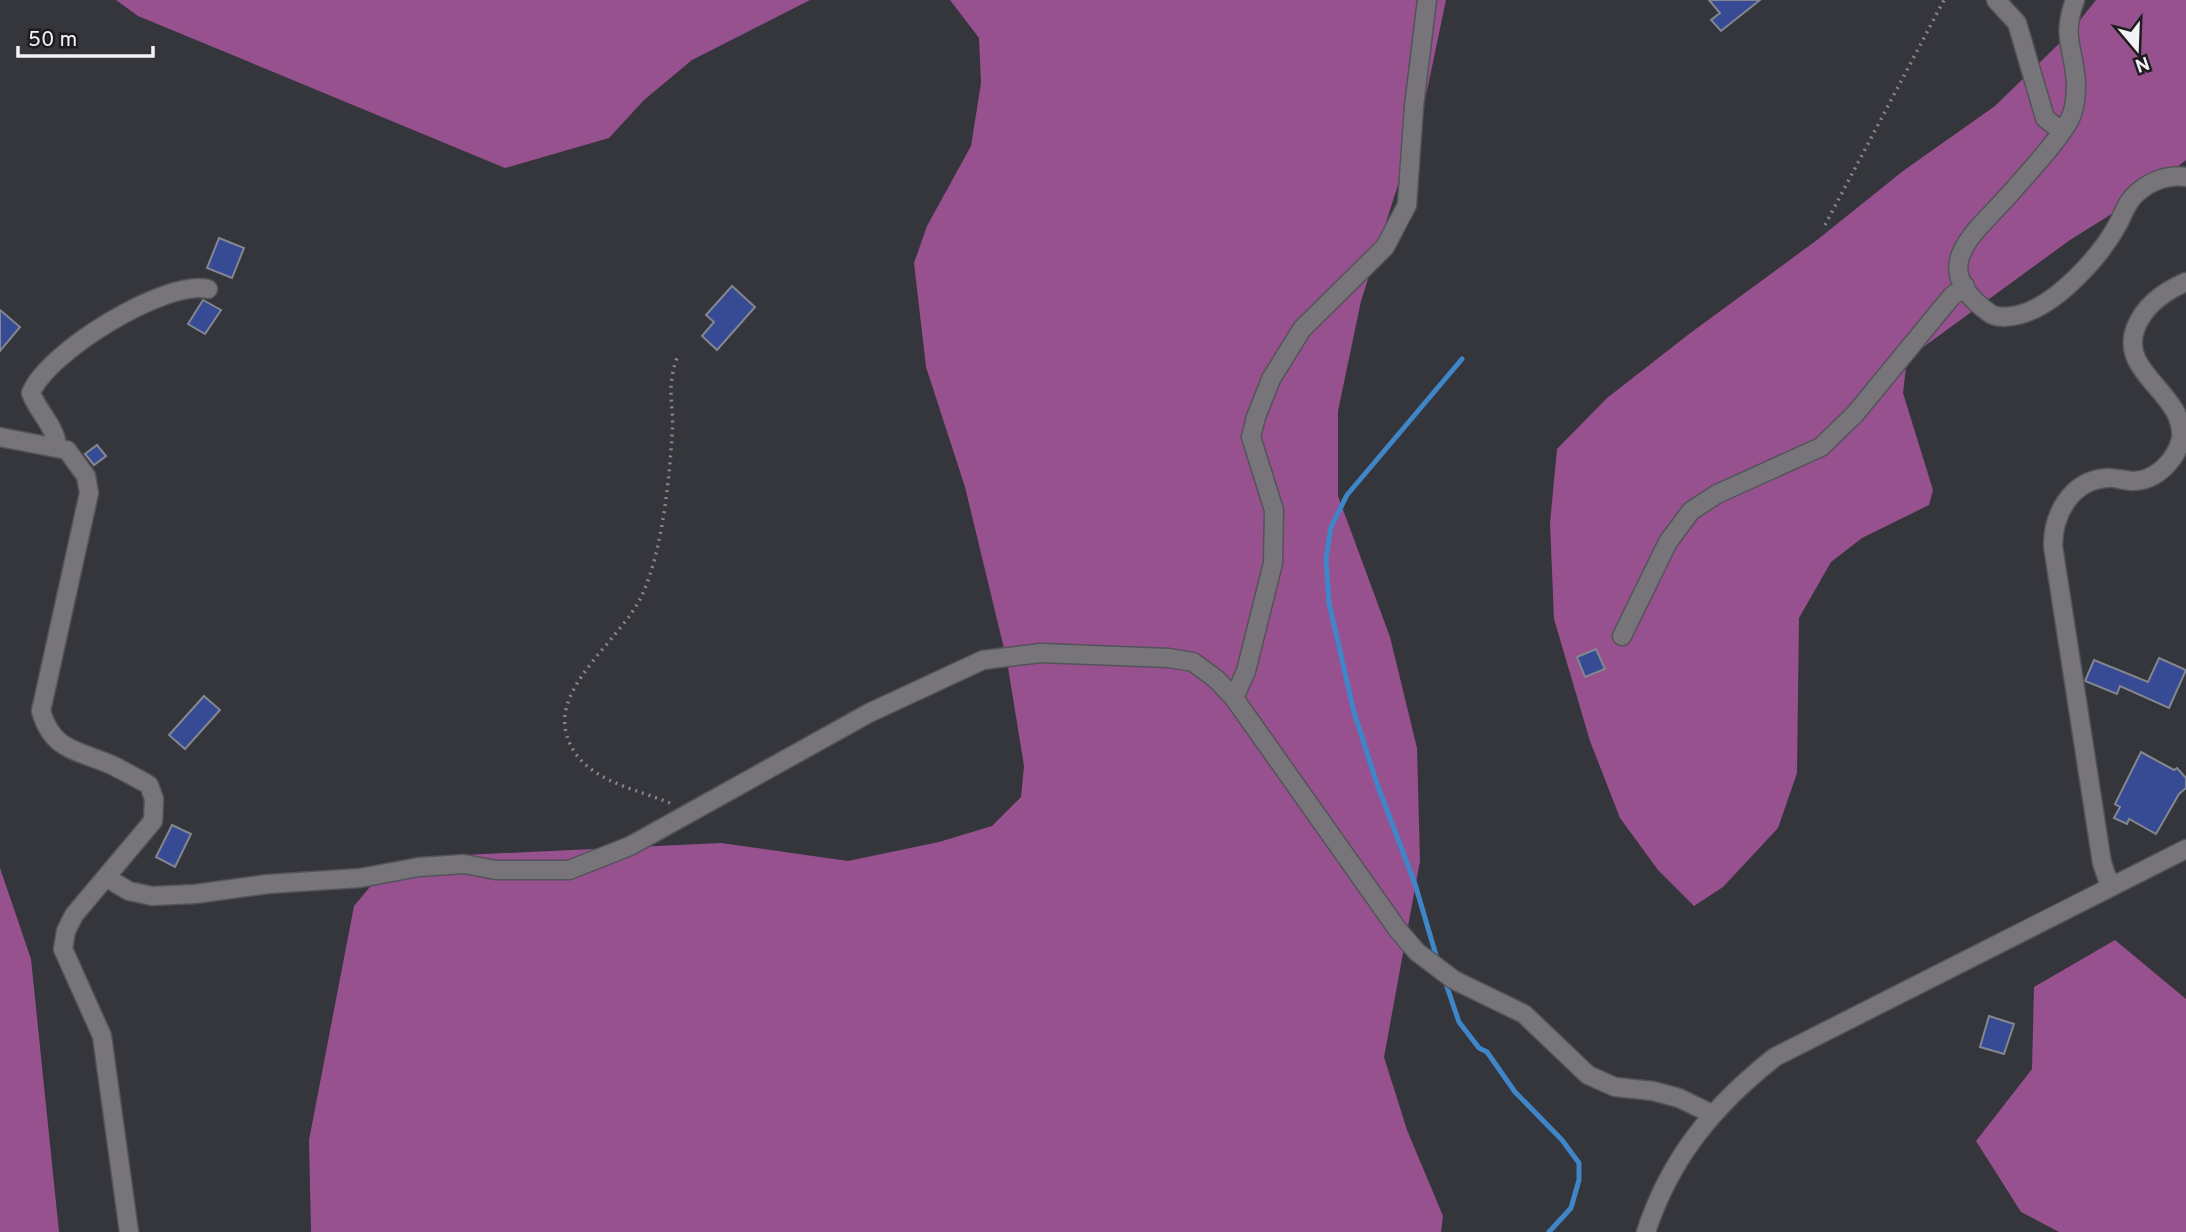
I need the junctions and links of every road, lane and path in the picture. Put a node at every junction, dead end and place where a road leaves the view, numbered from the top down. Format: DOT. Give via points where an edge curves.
graph roads {
  1 [pos="1427,0"];
  2 [pos="1944,0"];
  3 [pos="1996,0"];
  4 [pos="2075,0"];
  5 [pos="2061,131"];
  6 [pos="2186,177"];
  7 [pos="1825,225"];
  8 [pos="2186,282"];
  9 [pos="1965,286"];
  10 [pos="208,289"];
  11 [pos="677,358"];
  12 [pos="0,437"];
  13 [pos="57,447"];
  14 [pos="1622,636"];
  15 [pos="1234,698"];
  16 [pos="691,812"];
  17 [pos="2186,849"];
  18 [pos="107,878"];
  19 [pos="2110,886"];
  20 [pos="1712,1114"];
  21 [pos="129,1232"];
  22 [pos="1646,1232"];
  1 -- 15 [label="street" via="1407,205 1385,247 1302,330 1271,379 1256,417 1251,438 1274,510 1273,563 1246,671"];
  2 -- 7 [label="path"];
  3 -- 5 [label="street" via="2017,23 2045,118"];
  4 -- 5 [label="street" via="2067,24 2076,85 2072,114"];
  5 -- 9 [label="street" via="1967,240 1958,255"];
  6 -- 9 [label="street" via="2164,178 2137,192 2084,269 2038,308 2008,317 1992,316"];
  8 -- 19 [label="street" via="2143,311 2134,332 2135,353 2145,372 2171,399 2182,422 2182,438 2168,464 2150,477 2099,479 2077,489 2053,527 2102,863"];
  9 -- 14 [label="street" via="1821,447 1717,494 1691,511 1668,542"];
  10 -- 13 [label="street" via="194,286 159,295 46,367 31,393 55,432"];
  11 -- 16 [label="path" via="668,389 673,433 653,566 643,594 576,685 563,715 573,751 595,774"];
  12 -- 13 [label="street"];
  13 -- 18 [label="street" via="67,450 78,463 89,494 41,711 46,727 63,746 149,785 154,799 153,821"];
  15 -- 16 [label="street" via="1193,662 1169,658 1041,653 983,660 869,713"];
  15 -- 20 [label="street" via="1398,930 1431,964 1524,1014 1577,1066 1601,1082 1679,1098"];
  16 -- 18 [label="street" via="630,846 569,870 496,870 464,864 152,897"];
  17 -- 19 [label="street"];
  18 -- 21 [label="street" via="74,915 62,949 102,1036"];
  19 -- 20 [label="street" via="1775,1057"];
  20 -- 22 [label="street" via="1671,1169"];
}
